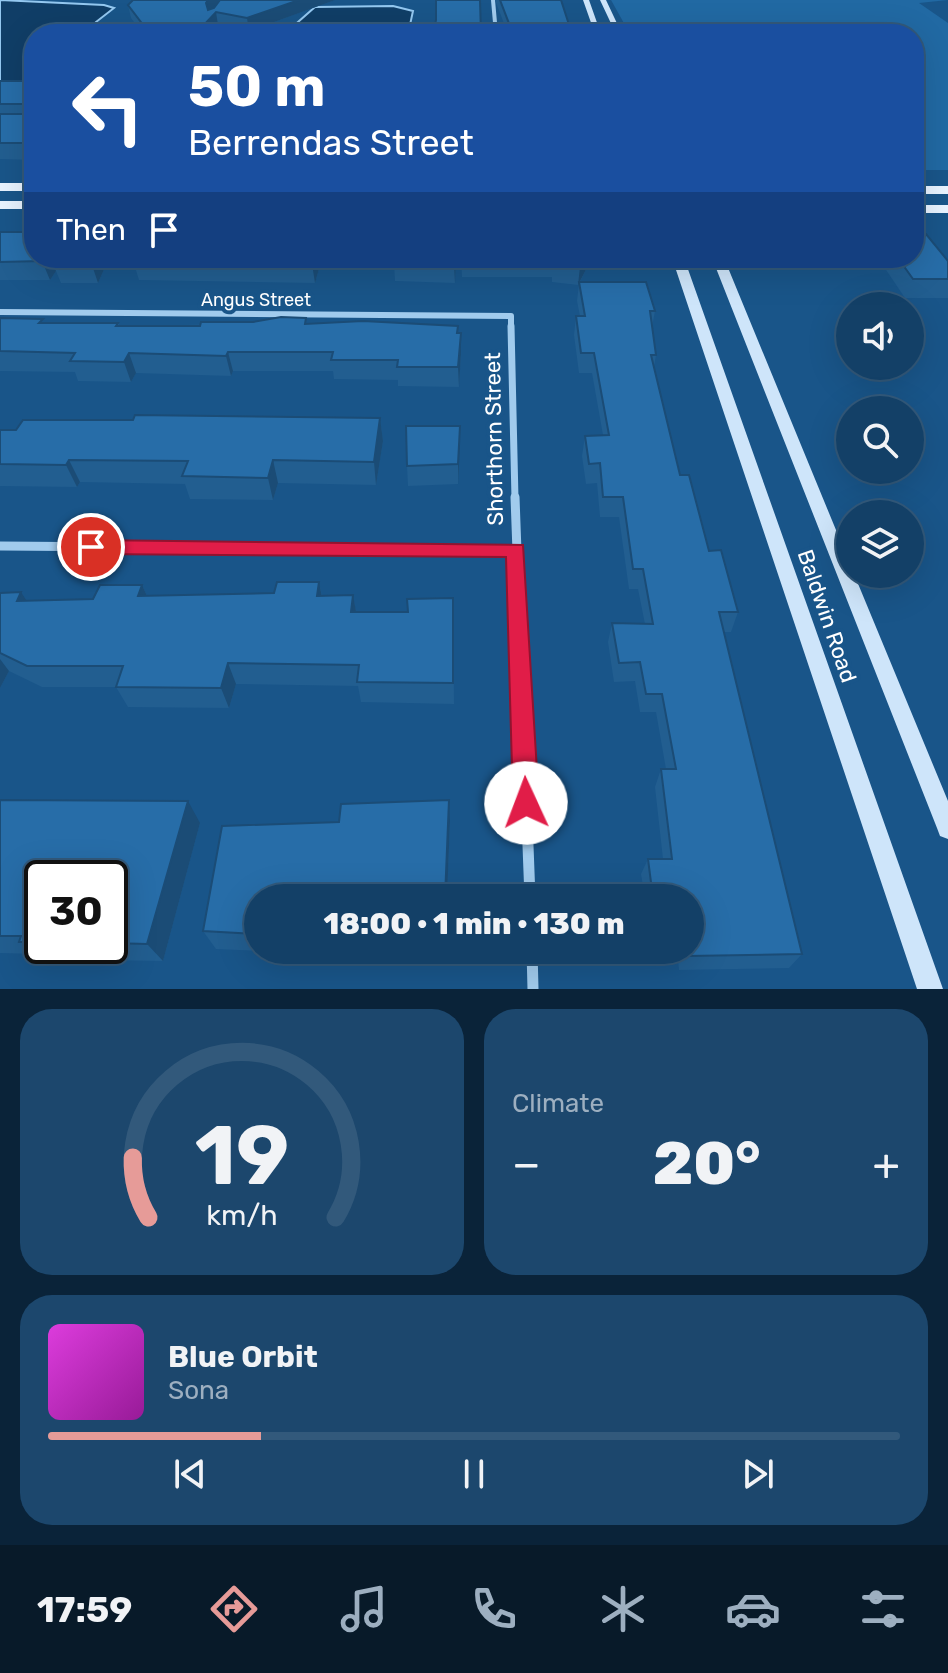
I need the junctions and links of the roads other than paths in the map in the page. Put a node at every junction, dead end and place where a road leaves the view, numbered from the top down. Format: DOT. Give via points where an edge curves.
graph roads {
  1 [pos="493,0"];
  2 [pos="586,0"];
  3 [pos="603,0"];
  4 [pos="495,24"];
  5 [pos="594,24"];
  6 [pos="614,24"];
  7 [pos="0,187"];
  8 [pos="24,187"];
  9 [pos="924,190"];
  10 [pos="948,190"];
  11 [pos="0,205"];
  12 [pos="24,205"];
  13 [pos="924,209"];
  14 [pos="948,209"];
  15 [pos="681,268"];
  16 [pos="722,268"];
  17 [pos="0,312"];
  18 [pos="511,316"];
  19 [pos="0,546"];
  20 [pos="516,550"];
  21 [pos="948,828"];
  22 [pos="529,884"];
  23 [pos="532,964"];
  24 [pos="533,989"];
  25 [pos="930,989"];
  1 -- 4 [label="street"];
  2 -- 5 [label="main road"];
  3 -- 6 [label="main road"];
  7 -- 8 [label="main road"];
  9 -- 10 [label="main road"];
  11 -- 12 [label="main road"];
  13 -- 14 [label="main road"];
  15 -- 25 [label="main road, Baldwin Road"];
  16 -- 21 [label="main road, Baldwin Road"];
  17 -- 18 [label="street, Angus Street"];
  18 -- 20 [label="street, Shorthorn Street"];
  19 -- 20 [label="street"];
  20 -- 22 [label="street, Shorthorn Street"];
  23 -- 24 [label="street"];
}
